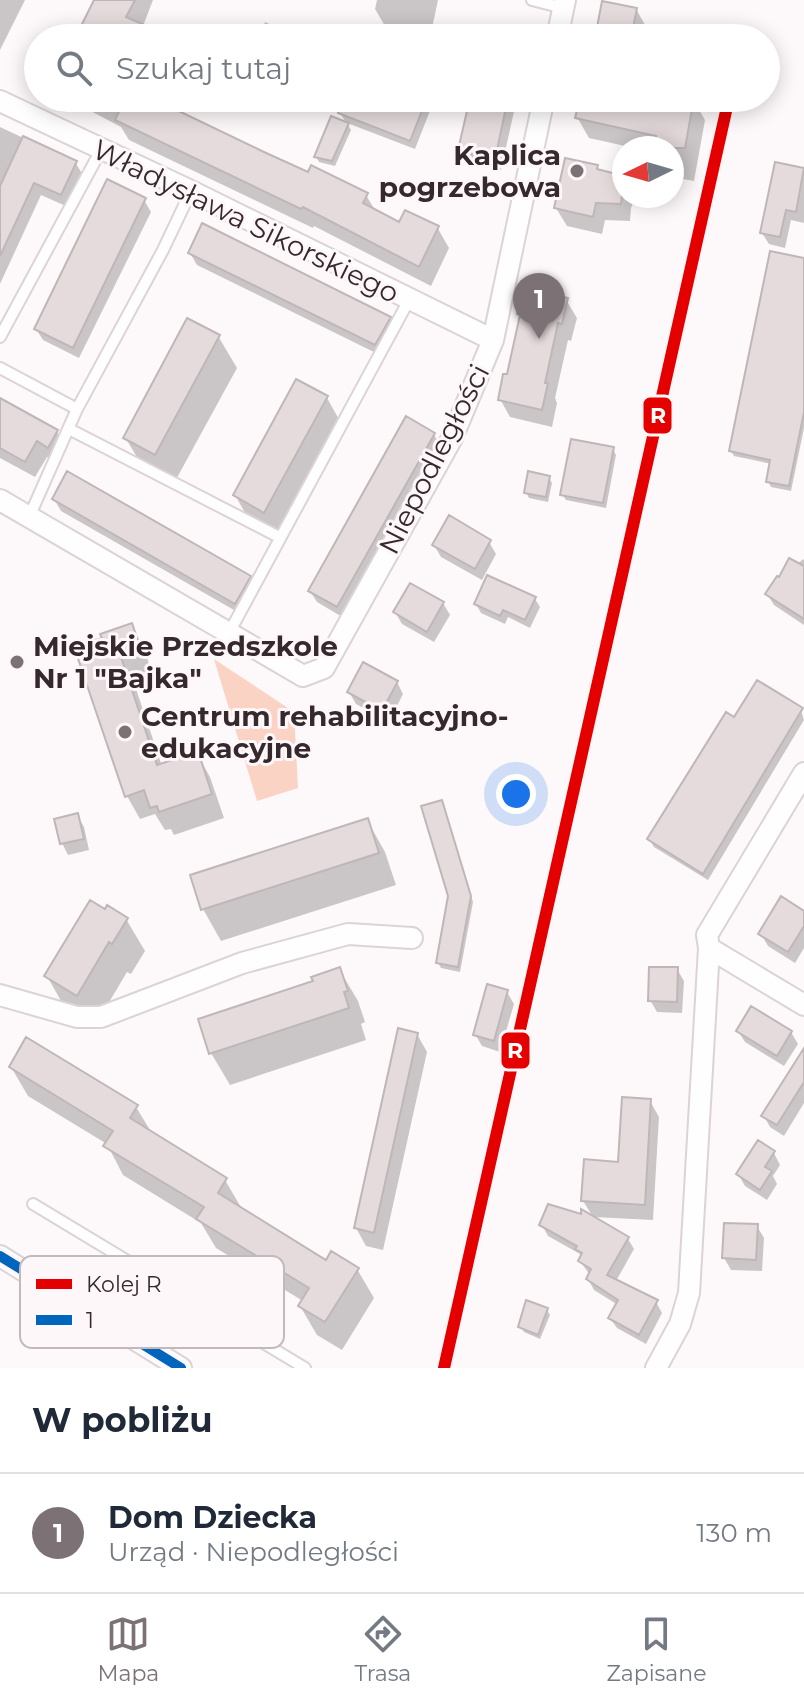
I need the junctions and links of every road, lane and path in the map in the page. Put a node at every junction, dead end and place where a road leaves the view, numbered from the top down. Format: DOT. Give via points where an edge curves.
graph roads {
  1 [pos="532,0"];
  2 [pos="564,4"];
  3 [pos="560,24"];
  4 [pos="0,101"];
  5 [pos="541,112"];
  6 [pos="101,150"];
  7 [pos="191,191"];
  8 [pos="409,300"];
  9 [pos="0,337"];
  10 [pos="493,340"];
  11 [pos="0,368"];
  12 [pos="77,409"];
  13 [pos="69,429"];
  14 [pos="0,500"];
  15 [pos="30,515"];
  16 [pos="279,537"];
  17 [pos="229,633"];
  18 [pos="804,773"];
  19 [pos="412,938"];
  20 [pos="709,948"];
  21 [pos="0,995"];
  22 [pos="804,1005"];
  23 [pos="33,1204"];
  24 [pos="0,1256"];
  25 [pos="119,1256"];
  26 [pos="20,1267"];
  27 [pos="0,1276"];
  28 [pos="20,1277"];
  29 [pos="149,1348"];
  30 [pos="272,1348"];
  31 [pos="181,1368"];
  32 [pos="305,1368"];
  33 [pos="656,1368"];
  1 -- 2 [label="lane"];
  2 -- 3 [label="street"];
  4 -- 6 [label="street, Władysława Sikorskiego"];
  5 -- 10 [label="street, Niepodległości"];
  6 -- 7 [label="street, Władysława Sikorskiego"];
  6 -- 9 [label="lane"];
  7 -- 8 [label="street, Władysława Sikorskiego"];
  7 -- 12 [label="lane"];
  8 -- 10 [label="street, Władysława Sikorskiego"];
  8 -- 16 [label="lane"];
  10 -- 17 [label="street, Niepodległości" via="452,438 324,668 303,676"];
  11 -- 12 [label="lane"];
  12 -- 13 [label="lane"];
  13 -- 15 [label="lane"];
  13 -- 16 [label="lane"];
  14 -- 15 [label="street"];
  15 -- 17 [label="street"];
  16 -- 17 [label="lane"];
  18 -- 20 [label="street" via="712,925"];
  19 -- 21 [label="street" via="348,934 242,963 101,1017 77,1017"];
  20 -- 22 [label="street"];
  20 -- 33 [label="street" via="689,1293 680,1324"];
  23 -- 25 [label="lane"];
  24 -- 26 [label="street"];
  27 -- 28 [label="street"];
  29 -- 31 [label="street"];
  30 -- 32 [label="lane"];
}
